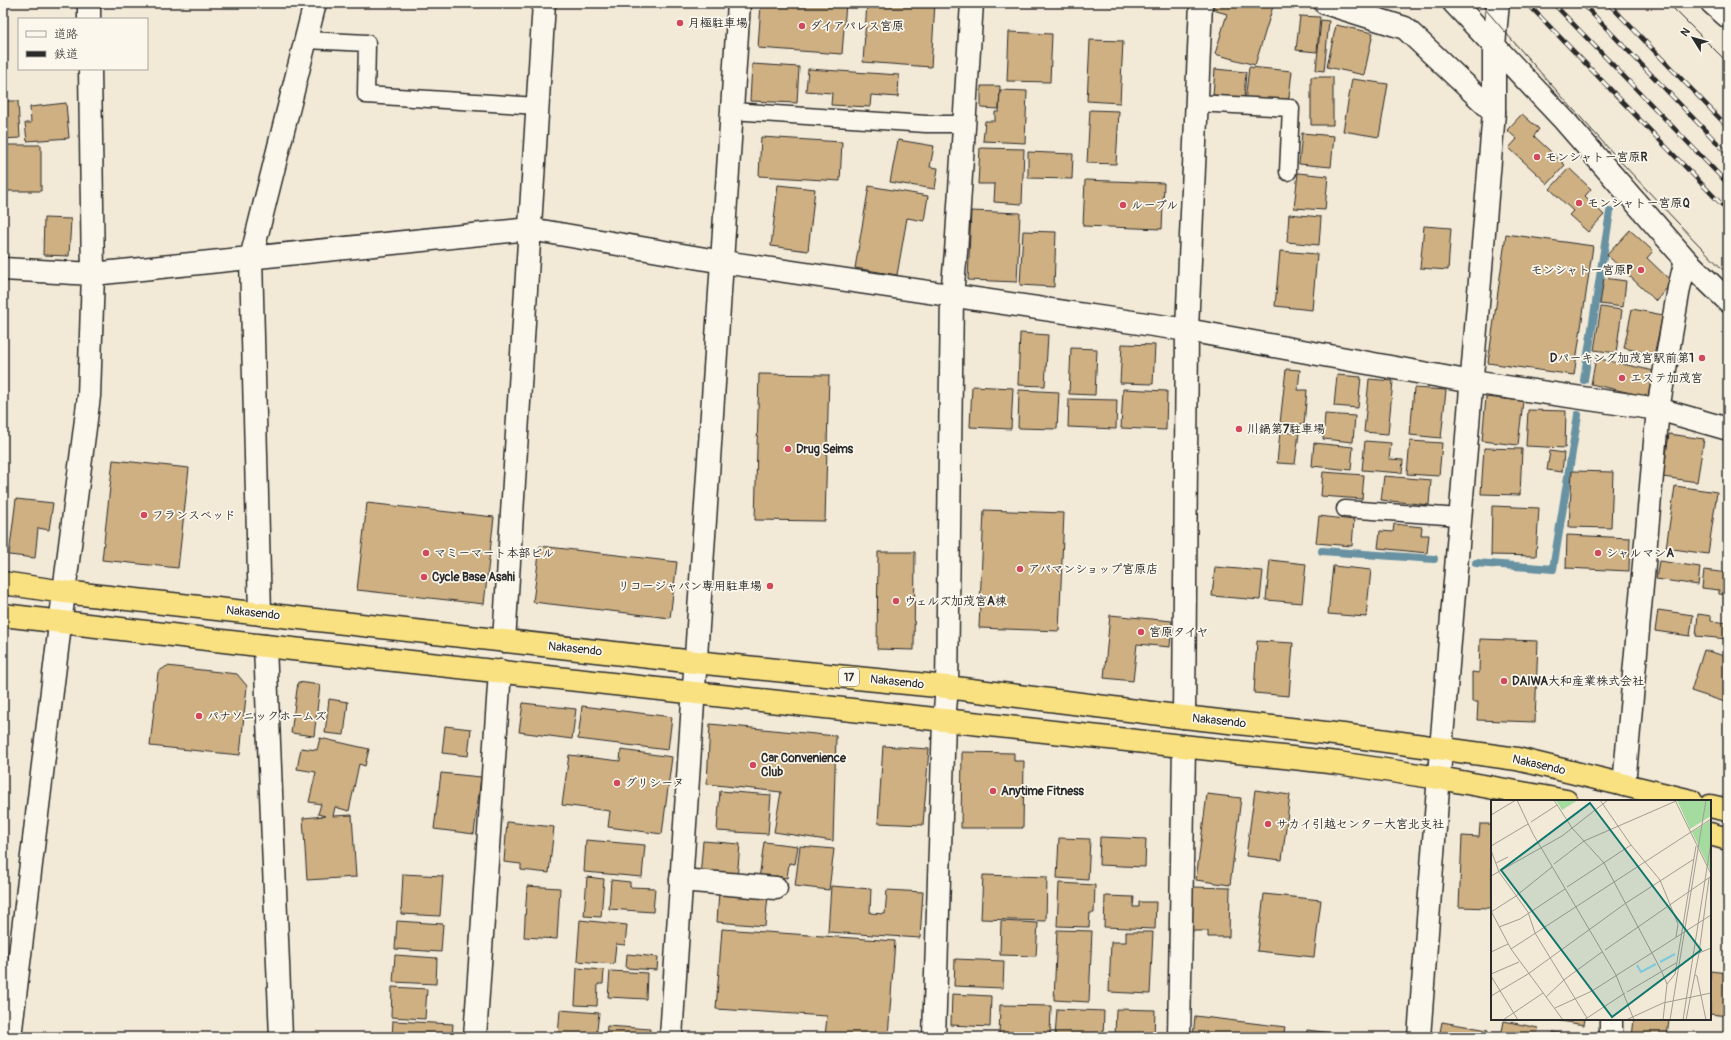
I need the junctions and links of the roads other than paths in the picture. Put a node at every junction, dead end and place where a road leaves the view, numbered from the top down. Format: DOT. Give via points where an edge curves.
graph roads {
  1 [pos="89,3"];
  2 [pos="315,3"];
  3 [pos="544,3"];
  4 [pos="739,3"];
  5 [pos="972,3"];
  6 [pos="1201,3"];
  7 [pos="1325,3"];
  8 [pos="1454,3"];
  9 [pos="1498,3"];
  10 [pos="1712,3"];
  11 [pos="1728,17"];
  12 [pos="89,18"];
  13 [pos="306,40"];
  14 [pos="1494,45"];
  15 [pos="90,70"];
  16 [pos="1196,103"];
  17 [pos="537,106"];
  18 [pos="732,111"];
  19 [pos="1494,112"];
  20 [pos="964,124"];
  21 [pos="1288,172"];
  22 [pos="530,229"];
  23 [pos="251,258"];
  24 [pos="1686,260"];
  25 [pos="723,262"];
  26 [pos="3,269"];
  27 [pos="93,274"];
  28 [pos="952,295"];
  29 [pos="1728,301"];
  30 [pos="1187,330"];
  31 [pos="1472,382"];
  32 [pos="1658,409"];
  33 [pos="1728,429"];
  34 [pos="1345,509"];
  35 [pos="1460,517"];
  36 [pos="3,583"];
  37 [pos="64,592"];
  38 [pos="3,614"];
  39 [pos="260,614"];
  40 [pos="61,622"];
  41 [pos="504,641"];
  42 [pos="265,646"];
  43 [pos="695,662"];
  44 [pos="500,671"];
  45 [pos="947,687"];
  46 [pos="693,693"];
  47 [pos="1184,717"];
  48 [pos="944,720"];
  49 [pos="1184,747"];
  50 [pos="1441,749"];
  51 [pos="1440,778"];
  52 [pos="1624,785"];
  53 [pos="1561,800"];
  54 [pos="1687,800"];
  55 [pos="1711,806"];
  56 [pos="1728,810"];
  57 [pos="1711,834"];
  58 [pos="1728,839"];
  59 [pos="681,880"];
  60 [pos="776,888"];
  61 [pos="1611,1020"];
  62 [pos="10,1037"];
  63 [pos="281,1037"];
  64 [pos="475,1037"];
  65 [pos="671,1037"];
  66 [pos="934,1037"];
  67 [pos="1179,1037"];
  68 [pos="1419,1037"];
  69 [pos="1611,1037"];
  1 -- 12 [label="street"];
  2 -- 13 [label="street"];
  3 -- 17 [label="street"];
  4 -- 18 [label="street"];
  5 -- 20 [label="street"];
  6 -- 16 [label="street"];
  7 -- 19 [label="street" via="1406,28"];
  8 -- 14 [label="street"];
  9 -- 14 [label="street"];
  10 -- 11 [label="street"];
  13 -- 17 [label="lane" via="367,43 366,95"];
  13 -- 23 [label="street"];
  14 -- 19 [label="street"];
  14 -- 24 [label="street" via="1564,120"];
  15 -- 27 [label="street"];
  16 -- 21 [label="lane" via="1291,108"];
  16 -- 30 [label="street"];
  17 -- 22 [label="street"];
  18 -- 20 [label="lane" via="926,124"];
  18 -- 25 [label="street"];
  19 -- 31 [label="street"];
  20 -- 28 [label="street"];
  22 -- 23 [label="street"];
  22 -- 25 [label="street"];
  22 -- 41 [label="street"];
  23 -- 27 [label="street"];
  23 -- 39 [label="street"];
  24 -- 29 [label="street"];
  24 -- 32 [label="street"];
  25 -- 28 [label="street"];
  25 -- 43 [label="street"];
  26 -- 27 [label="street"];
  27 -- 37 [label="street" via="90,396"];
  28 -- 30 [label="street"];
  28 -- 45 [label="street"];
  30 -- 31 [label="street"];
  30 -- 47 [label="street"];
  31 -- 32 [label="street"];
  31 -- 35 [label="street"];
  32 -- 33 [label="street"];
  32 -- 52 [label="street"];
  34 -- 35 [label="lane"];
  35 -- 50 [label="street"];
  36 -- 37 [label="highway, Nakasendo / 17"];
  37 -- 39 [label="highway, Nakasendo / 17"];
  37 -- 40 [label="street"];
  38 -- 40 [label="highway"];
  39 -- 41 [label="highway, Nakasendo / 17"];
  40 -- 42 [label="highway"];
  40 -- 62 [label="street"];
  41 -- 43 [label="highway, Nakasendo / 17"];
  42 -- 44 [label="highway"];
  42 -- 63 [label="street"];
  43 -- 45 [label="highway, Nakasendo / 17"];
  43 -- 46 [label="street"];
  44 -- 46 [label="highway"];
  44 -- 64 [label="street"];
  45 -- 47 [label="highway, Nakasendo / 17"];
  45 -- 48 [label="street"];
  46 -- 48 [label="highway"];
  46 -- 59 [label="street"];
  47 -- 50 [label="highway, Nakasendo / 17"];
  48 -- 49 [label="highway"];
  48 -- 66 [label="street"];
  49 -- 51 [label="highway" via="1338,763"];
  49 -- 67 [label="street"];
  50 -- 51 [label="street"];
  50 -- 52 [label="highway, Nakasendo / 17" via="1517,759"];
  51 -- 53 [label="highway"];
  51 -- 68 [label="street"];
  52 -- 54 [label="highway, Nakasendo / 17"];
  55 -- 56 [label="highway"];
  57 -- 58 [label="highway"];
  59 -- 60 [label="street"];
  59 -- 65 [label="street"];
  61 -- 69 [label="street"];
}
